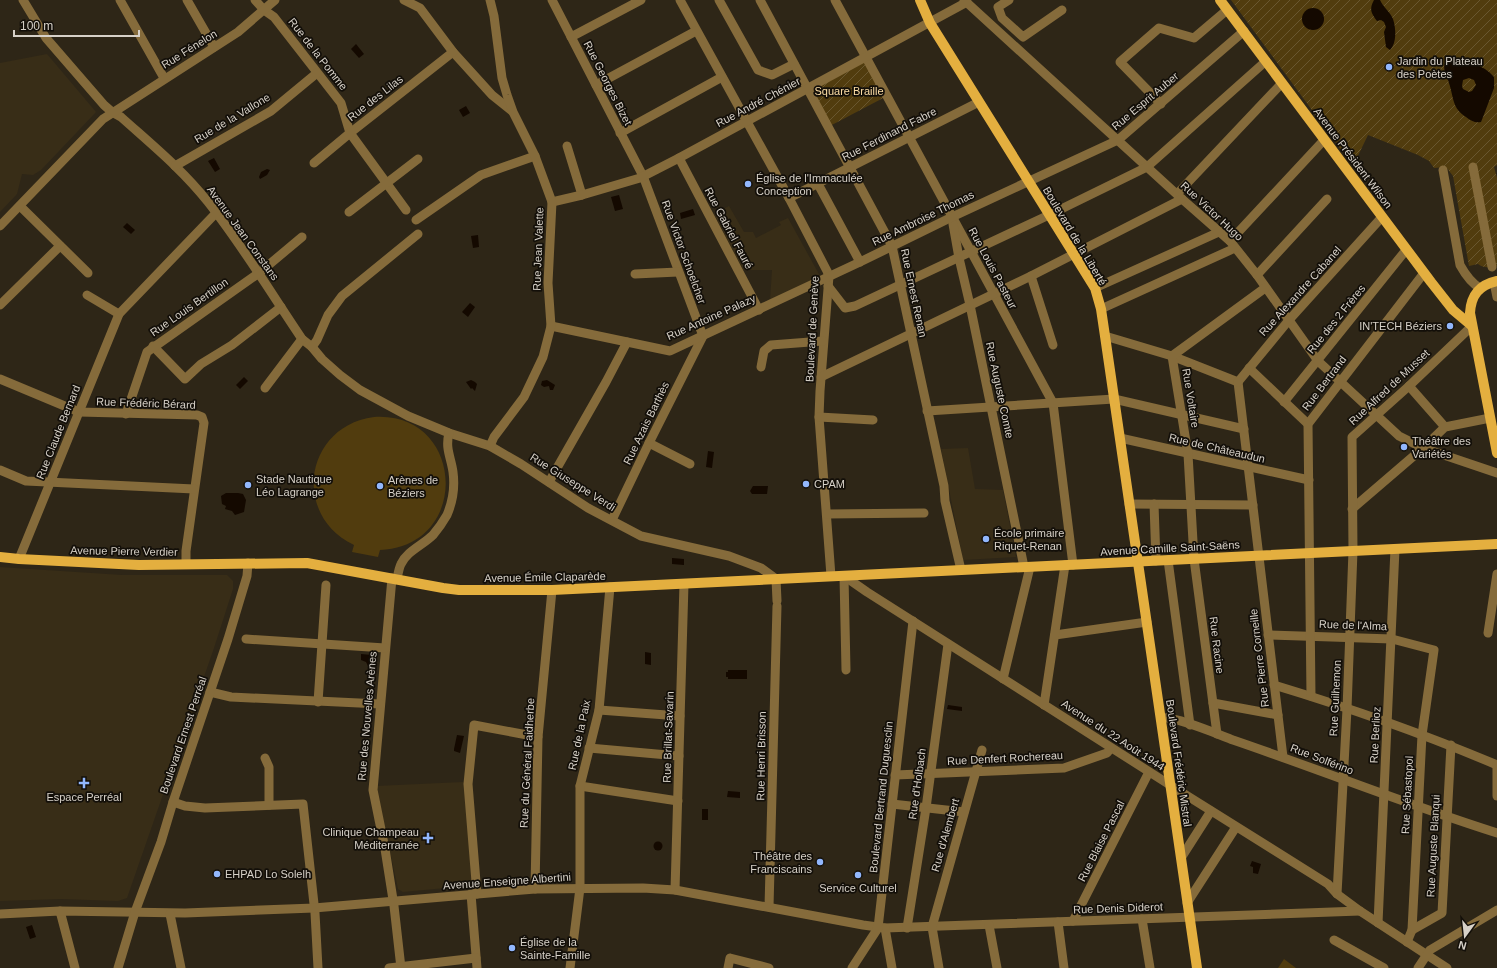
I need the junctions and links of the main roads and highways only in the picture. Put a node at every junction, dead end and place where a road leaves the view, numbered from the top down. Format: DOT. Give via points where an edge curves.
graph roads {
  1 [pos="920,0"];
  2 [pos="1220,0"];
  3 [pos="1496,282"];
  4 [pos="1471,304"];
  5 [pos="1453,310"];
  6 [pos="1472,326"];
  7 [pos="1497,453"];
  8 [pos="1497,544"];
  9 [pos="0,557"];
  10 [pos="1138,562"];
  11 [pos="248,563"];
  12 [pos="844,576"];
  13 [pos="1197,968"];
  1 -- 10 [label="main road, Boulevard de la Liberté" via="930,23 1095,288 1101,309"];
  2 -- 5 [label="main road, Avenue Président Wilson"];
  3 -- 4 [label="main road" via="1480,288"];
  4 -- 5 [label="main road"];
  4 -- 6 [label="main road"];
  5 -- 6 [label="main road, Avenue Président Wilson"];
  6 -- 7 [label="main road"];
  8 -- 10 [label="main road, Avenue Camille Saint-Saëns"];
  9 -- 11 [label="main road, Avenue Pierre Verdier" via="139,565"];
  10 -- 12 [label="main road, Avenue Camille Saint-Saëns"];
  10 -- 13 [label="main road, Boulevard Frédéric Mistral"];
  11 -- 12 [label="main road, Avenue Émile Claparède" via="307,563 459,590 552,590"];
}
